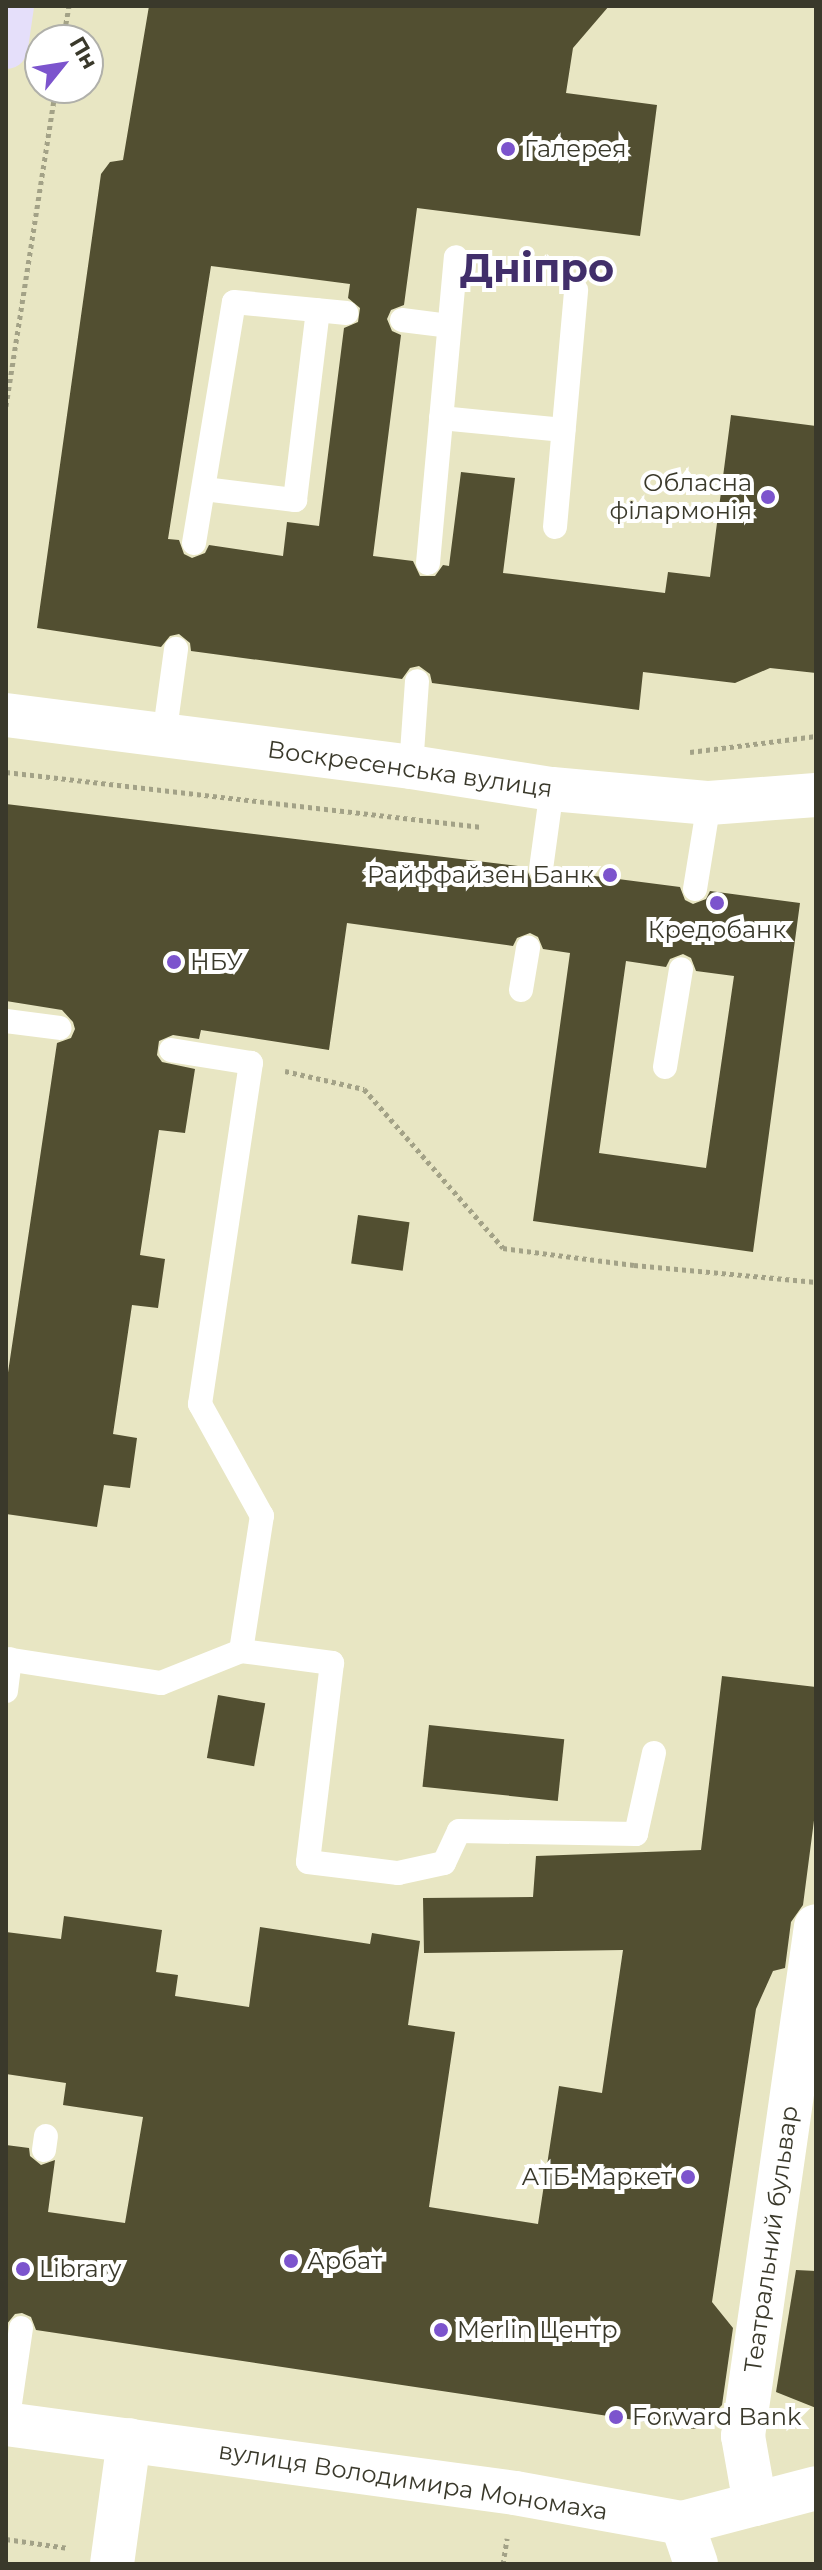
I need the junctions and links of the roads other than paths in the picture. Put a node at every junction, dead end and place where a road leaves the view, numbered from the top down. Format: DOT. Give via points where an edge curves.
graph roads {
  1 [pos="12,6"];
  2 [pos="6,47"];
  3 [pos="456,257"];
  4 [pos="576,290"];
  5 [pos="318,310"];
  6 [pos="346,313"];
  7 [pos="402,320"];
  8 [pos="449,326"];
  9 [pos="441,418"];
  10 [pos="563,430"];
  11 [pos="204,489"];
  12 [pos="555,527"];
  13 [pos="194,543"];
  14 [pos="428,563"];
  15 [pos="176,649"];
  16 [pos="417,681"];
  17 [pos="6,715"];
  18 [pos="164,737"];
  19 [pos="411,767"];
  20 [pos="552,789"];
  21 [pos="816,795"];
  22 [pos="709,803"];
  23 [pos="541,869"];
  24 [pos="695,889"];
  25 [pos="528,948"];
  26 [pos="681,969"];
  27 [pos="521,990"];
  28 [pos="6,1021"];
  29 [pos="60,1028"];
  30 [pos="171,1050"];
  31 [pos="665,1067"];
  32 [pos="241,1651"];
  33 [pos="8,1659"];
  34 [pos="6,1691"];
  35 [pos="654,1753"];
  36 [pos="816,1926"];
  37 [pos="21,2328"];
  38 [pos="7,2424"];
  39 [pos="129,2440"];
  40 [pos="816,2488"];
  41 [pos="755,2504"];
  42 [pos="682,2523"];
  43 [pos="112,2560"];
  44 [pos="696,2564"];
  1 -- 2 [label="main road"];
  3 -- 8 [label="lane"];
  4 -- 10 [label="lane"];
  5 -- 6 [label="lane"];
  5 -- 11 [label="lane" via="234,302"];
  5 -- 11 [label="lane" via="295,500"];
  7 -- 8 [label="lane"];
  8 -- 9 [label="lane"];
  9 -- 10 [label="lane"];
  9 -- 14 [label="lane"];
  10 -- 12 [label="lane"];
  11 -- 13 [label="lane"];
  15 -- 18 [label="lane"];
  16 -- 19 [label="lane"];
  17 -- 18 [label="main road, Воскресенська вулиця"];
  18 -- 19 [label="main road, Воскресенська вулиця"];
  19 -- 20 [label="main road, Воскресенська вулиця"];
  20 -- 22 [label="main road, Воскресенська вулиця"];
  20 -- 23 [label="lane"];
  21 -- 22 [label="main road, Воскресенська вулиця"];
  22 -- 24 [label="lane"];
  25 -- 27 [label="lane"];
  26 -- 31 [label="lane"];
  28 -- 29 [label="lane"];
  30 -- 32 [label="lane" via="251,1063 200,1404 262,1516"];
  32 -- 33 [label="lane" via="161,1683"];
  32 -- 35 [label="lane" via="332,1663 308,1862 398,1873 444,1863 459,1831 636,1834"];
  33 -- 34 [label="lane"];
  36 -- 41 [label="main road, Театральний бульвар" via="743,2436"];
  37 -- 38 [label="lane"];
  38 -- 39 [label="main road, вулиця Володимира Мономаха"];
  39 -- 42 [label="main road, вулиця Володимира Мономаха" via="515,2493"];
  39 -- 43 [label="main road"];
  40 -- 41 [label="main road, вулиця Володимира Мономаха"];
  41 -- 42 [label="main road, вулиця Володимира Мономаха"];
  42 -- 44 [label="main road"];
}
